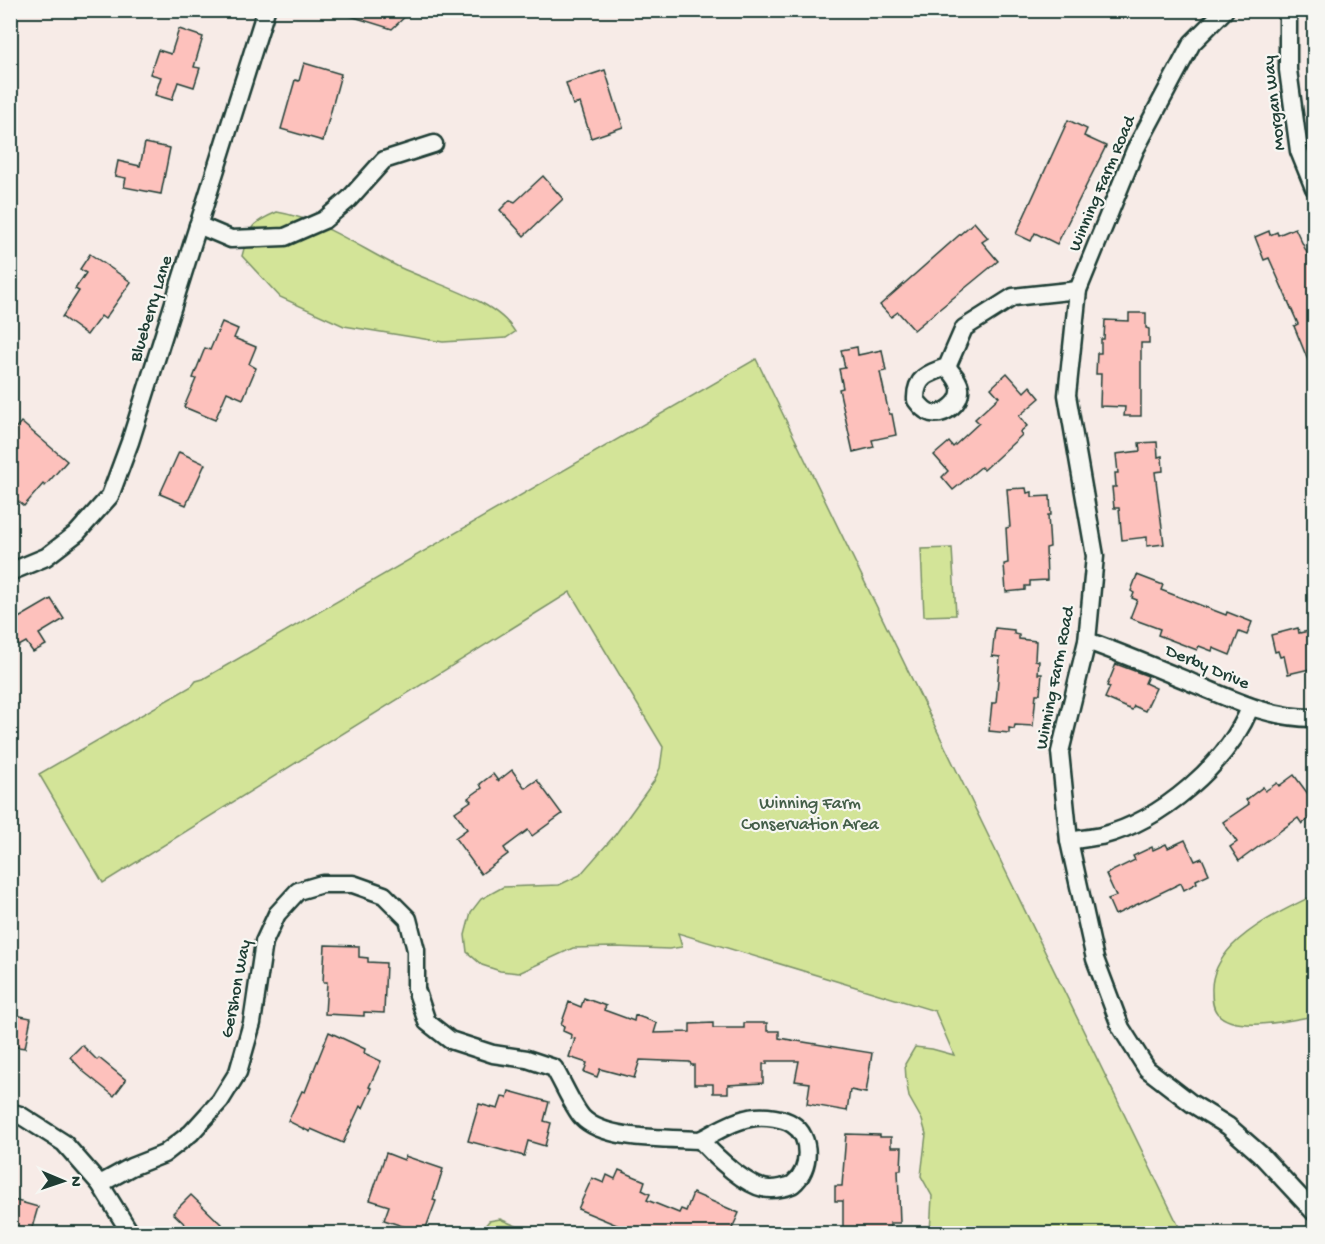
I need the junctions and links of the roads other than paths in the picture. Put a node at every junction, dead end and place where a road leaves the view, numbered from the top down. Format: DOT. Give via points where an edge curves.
graph roads {
  1 [pos="266,10"];
  2 [pos="1225,10"];
  3 [pos="1285,10"];
  4 [pos="434,144"];
  5 [pos="1314,188"];
  6 [pos="198,225"];
  7 [pos="1078,290"];
  8 [pos="947,367"];
  9 [pos="10,572"];
  10 [pos="1087,641"];
  11 [pos="1250,708"];
  12 [pos="1314,718"];
  13 [pos="1069,841"];
  14 [pos="10,1112"];
  15 [pos="700,1140"];
  16 [pos="100,1184"];
  17 [pos="1309,1196"];
  18 [pos="1314,1212"];
  19 [pos="130,1233"];
  1 -- 6 [label="street, Blueberry Lane"];
  2 -- 7 [label="street, Winning Farm Road" via="1192,43 1140,140"];
  3 -- 5 [label="street, Morgan Way" via="1299,151"];
  4 -- 6 [label="street" via="384,160 324,220 285,237 231,239"];
  6 -- 9 [label="street, Blueberry Lane" via="110,496 77,533 46,557"];
  7 -- 8 [label="street" via="1013,297 964,328"];
  7 -- 10 [label="street, Winning Farm Road" via="1067,395 1095,556"];
  10 -- 11 [label="street, Derby Drive"];
  10 -- 13 [label="street, Winning Farm Road" via="1060,752"];
  11 -- 12 [label="street, Derby Drive"];
  11 -- 13 [label="street" via="1227,747 1161,809 1102,836"];
  13 -- 17 [label="street, Winning Farm Road" via="1095,959 1121,1028 1147,1069 1228,1126"];
  14 -- 16 [label="street" via="64,1143"];
  15 -- 15 [label="street" via="752,1184 769,1190 792,1185 804,1171 804,1138 793,1124 777,1119 756,1117"];
  15 -- 16 [label="street, Gershon Way" via="607,1132 583,1118 554,1068 450,1040 427,1022 416,989 416,950 408,919 384,895 353,884 322,884 298,891 277,914 264,942 252,1023 238,1072 220,1101 191,1133 164,1154"];
  16 -- 19 [label="street"];
  17 -- 18 [label="street, Winning Farm Road"];
}
